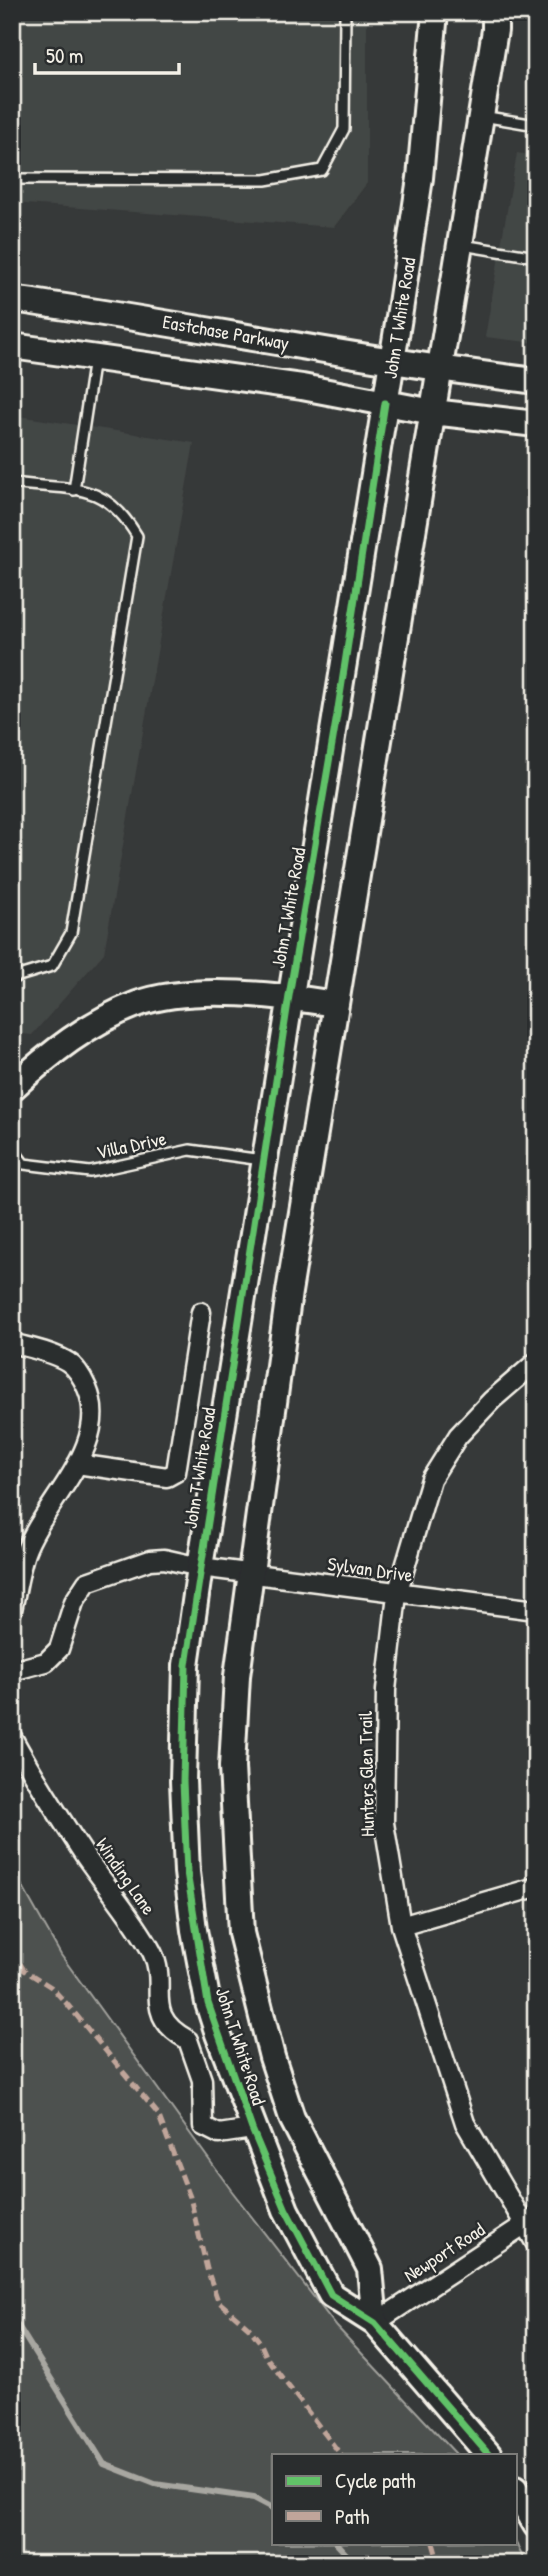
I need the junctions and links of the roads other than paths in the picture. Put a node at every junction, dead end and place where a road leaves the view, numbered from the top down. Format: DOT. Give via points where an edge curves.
graph roads {
  1 [pos="345,12"];
  2 [pos="435,12"];
  3 [pos="495,12"];
  4 [pos="481,116"];
  5 [pos="531,124"];
  6 [pos="12,179"];
  7 [pos="460,245"];
  8 [pos="536,257"];
  9 [pos="12,299"];
  10 [pos="12,346"];
  11 [pos="94,358"];
  12 [pos="392,361"];
  13 [pos="440,370"];
  14 [pos="536,381"];
  15 [pos="385,404"];
  16 [pos="433,412"];
  17 [pos="536,424"];
  18 [pos="12,483"];
  19 [pos="74,490"];
  20 [pos="12,978"];
  21 [pos="289,996"];
  22 [pos="335,1004"];
  23 [pos="12,1088"];
  24 [pos="12,1148"];
  25 [pos="263,1161"];
  26 [pos="201,1312"];
  27 [pos="12,1343"];
  28 [pos="536,1362"];
  29 [pos="77,1464"];
  30 [pos="200,1567"];
  31 [pos="252,1574"];
  32 [pos="397,1594"];
  33 [pos="12,1610"];
  34 [pos="536,1610"];
  35 [pos="12,1671"];
  36 [pos="12,1737"];
  37 [pos="536,1887"];
  38 [pos="401,1926"];
  39 [pos="218,2034"];
  40 [pos="188,2040"];
  41 [pos="252,2129"];
  42 [pos="529,2221"];
  43 [pos="536,2244"];
  44 [pos="375,2323"];
  45 [pos="487,2454"];
  46 [pos="516,2491"];
  47 [pos="536,2525"];
  1 -- 6 [label="lane" via="344,129 321,170 265,180"];
  2 -- 12 [label="street, John T White Road" via="420,178"];
  3 -- 4 [label="street, John T White Road"];
  4 -- 5 [label="lane"];
  4 -- 7 [label="street, John T White Road"];
  7 -- 8 [label="lane"];
  7 -- 13 [label="street, John T White Road"];
  9 -- 12 [label="street, Eastchase Parkway"];
  10 -- 11 [label="street"];
  11 -- 15 [label="street" via="302,387"];
  11 -- 19 [label="lane"];
  12 -- 13 [label="street, Eastchase Parkway"];
  12 -- 15 [label="street, John T White Road"];
  13 -- 14 [label="street, Eastchase Parkway"];
  13 -- 16 [label="street, John T White Road"];
  15 -- 16 [label="street"];
  15 -- 21 [label="street, John T White Road"];
  16 -- 17 [label="street"];
  16 -- 22 [label="street, John T White Road"];
  18 -- 19 [label="lane"];
  19 -- 20 [label="lane" via="103,496 126,517 137,536 71,933 52,965"];
  21 -- 22 [label="street"];
  21 -- 23 [label="street" via="179,996 137,1004 91,1026 47,1056"];
  21 -- 25 [label="street, John T White Road"];
  22 -- 31 [label="street, John T White Road" via="289,1292"];
  24 -- 25 [label="lane, Villa Drive" via="24,1164 90,1172 190,1150"];
  25 -- 30 [label="street, John T White Road"];
  26 -- 29 [label="street" via="176,1472 167,1477"];
  27 -- 29 [label="street" via="69,1362 83,1379 92,1400 89,1436"];
  28 -- 32 [label="street, Hunters Glen Trail" via="458,1436 431,1479"];
  29 -- 33 [label="street" via="25,1552"];
  30 -- 31 [label="street, Sylvan Drive"];
  30 -- 35 [label="street, Sylvan Drive" via="150,1560 87,1582 74,1602 60,1649 46,1662"];
  30 -- 39 [label="street, John T White Road" via="186,1665 183,1781 194,1930"];
  31 -- 32 [label="street, Sylvan Drive"];
  31 -- 44 [label="street, John T White Road" via="237,1676 232,1767 241,1933 292,2118 370,2269"];
  32 -- 34 [label="street, Sylvan Drive"];
  32 -- 38 [label="street, Hunters Glen Trail" via="386,1690 384,1823"];
  36 -- 40 [label="street, Winding Lane" via="86,1857 130,1913 154,1956 162,2019 172,2032"];
  37 -- 38 [label="street"];
  38 -- 42 [label="street, Hunters Glen Trail" via="465,2123"];
  39 -- 40 [label="street"];
  39 -- 41 [label="street, John T White Road"];
  40 -- 41 [label="street" via="202,2080 203,2126 219,2134"];
  41 -- 44 [label="street, John T White Road" via="286,2210 331,2295"];
  42 -- 43 [label="street, Hunters Glen Trail"];
  42 -- 44 [label="street, Newport Road"];
  44 -- 45 [label="street, John T White Road"];
  46 -- 47 [label="street"];
}
